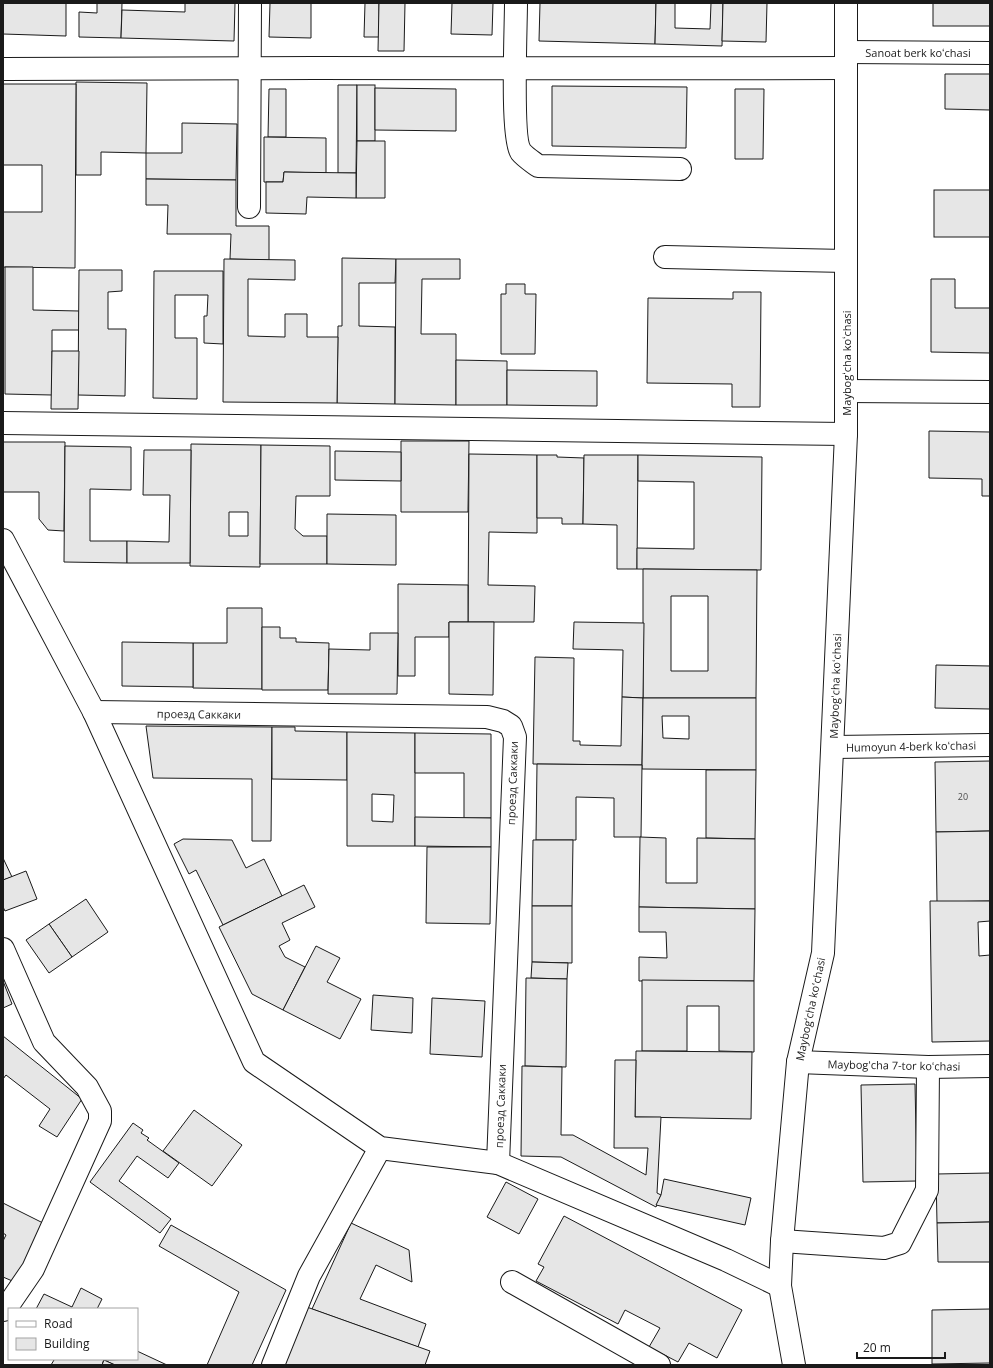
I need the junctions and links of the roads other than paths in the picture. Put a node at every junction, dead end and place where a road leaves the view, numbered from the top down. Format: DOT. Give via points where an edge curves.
graph roads {
  1 [pos="250,3"];
  2 [pos="516,3"];
  3 [pos="846,3"];
  4 [pos="990,53"];
  5 [pos="846,60"];
  6 [pos="250,67"];
  7 [pos="3,69"];
  8 [pos="515,69"];
  9 [pos="680,169"];
  10 [pos="249,207"];
  11 [pos="665,257"];
  12 [pos="846,262"];
  13 [pos="846,392"];
  14 [pos="990,392"];
  15 [pos="3,423"];
  16 [pos="846,434"];
  17 [pos="3,540"];
  18 [pos="94,712"];
  19 [pos="990,745"];
  20 [pos="833,747"];
  21 [pos="3,949"];
  22 [pos="798,1062"];
  23 [pos="990,1066"];
  24 [pos="928,1067"];
  25 [pos="380,1148"];
  26 [pos="498,1163"];
  27 [pos="782,1241"];
  28 [pos="512,1282"];
  29 [pos="780,1286"];
  30 [pos="3,1310"];
  31 [pos="273,1365"];
  32 [pos="659,1365"];
  33 [pos="794,1365"];
  1 -- 6 [label="street"];
  2 -- 8 [label="street"];
  3 -- 5 [label="street, Maybogʻcha koʻchasi"];
  4 -- 5 [label="street, Sanoat berk koʻchasi"];
  5 -- 8 [label="street, Sanoat berk koʻchasi"];
  5 -- 12 [label="street, Maybogʻcha koʻchasi"];
  6 -- 7 [label="street, Sanoat berk koʻchasi"];
  6 -- 8 [label="street, Sanoat berk koʻchasi"];
  6 -- 10 [label="street"];
  8 -- 9 [label="street" via="516,138 521,152 538,166"];
  11 -- 12 [label="street"];
  12 -- 13 [label="street, Maybogʻcha koʻchasi"];
  13 -- 14 [label="street"];
  13 -- 16 [label="street, Maybogʻcha koʻchasi"];
  15 -- 16 [label="street"];
  16 -- 20 [label="street, Maybogʻcha koʻchasi"];
  17 -- 18 [label="street"];
  18 -- 25 [label="street" via="254,1062"];
  18 -- 26 [label="street, проезд Саккаки" via="488,717 511,726 515,737"];
  19 -- 20 [label="street, Humoyun 4-berk koʻchasi"];
  20 -- 22 [label="street, Maybogʻcha koʻchasi" via="823,953"];
  21 -- 30 [label="street" via="44,1042 87,1086 100,1111 100,1121 33,1269"];
  22 -- 24 [label="street, Maybogʻcha 7-tor koʻchasi"];
  22 -- 27 [label="street, Maybogʻcha koʻchasi"];
  23 -- 24 [label="street, Maybogʻcha 7-tor koʻchasi"];
  24 -- 27 [label="street" via="927,1190 900,1243 884,1248"];
  25 -- 26 [label="street"];
  25 -- 31 [label="street" via="309,1276"];
  26 -- 29 [label="street" via="726,1260"];
  27 -- 29 [label="street, Maybogʻcha koʻchasi"];
  28 -- 32 [label="street"];
  29 -- 33 [label="street, Maybogʻcha koʻchasi"];
}
